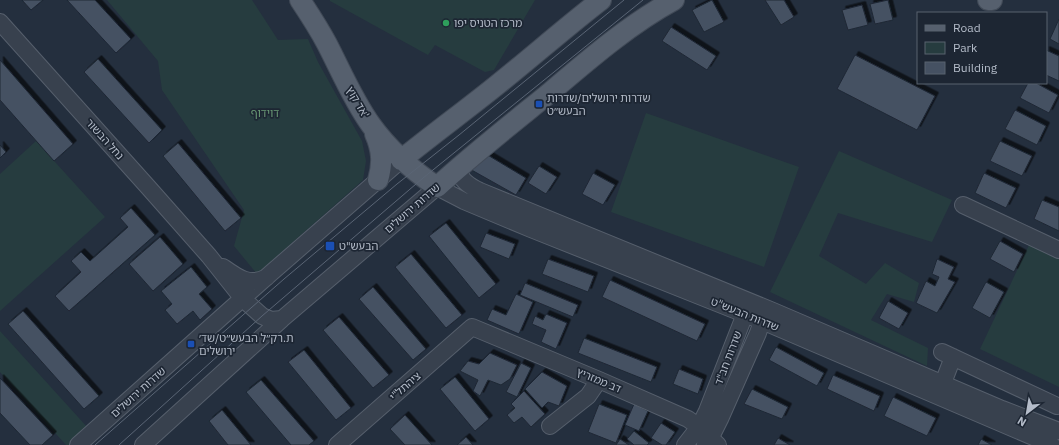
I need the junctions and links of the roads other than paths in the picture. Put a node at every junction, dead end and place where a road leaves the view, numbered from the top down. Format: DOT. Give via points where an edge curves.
graph roads {
  1 [pos="300,0"];
  2 [pos="601,0"];
  3 [pos="648,0"];
  4 [pos="674,0"];
  5 [pos="988,0"];
  6 [pos="992,0"];
  7 [pos="0,22"];
  8 [pos="631,27"];
  9 [pos="371,125"];
  10 [pos="401,160"];
  11 [pos="458,168"];
  12 [pos="378,180"];
  13 [pos="437,187"];
  14 [pos="964,205"];
  15 [pos="1059,250"];
  16 [pos="209,256"];
  17 [pos="271,273"];
  18 [pos="243,299"];
  19 [pos="751,309"];
  20 [pos="282,319"];
  21 [pos="762,321"];
  22 [pos="472,327"];
  23 [pos="599,380"];
  24 [pos="943,384"];
  25 [pos="1056,406"];
  26 [pos="550,426"];
  27 [pos="1059,431"];
  28 [pos="708,438"];
  29 [pos="78,445"];
  30 [pos="143,445"];
  31 [pos="337,445"];
  32 [pos="686,445"];
  33 [pos="1052,445"];
  1 -- 9 [label="main road, אד קוץ'" via="321,32"];
  2 -- 10 [label="main road, שדרות ירושלים"];
  3 -- 8 [label="main road"];
  4 -- 8 [label="main road, שדרות ירושלים"];
  5 -- 6 [label="main road"];
  7 -- 16 [label="street, נחל הבשור"];
  8 -- 11 [label="main road, שדרות ירושלים"];
  9 -- 10 [label="main road, אד קוץ'"];
  9 -- 12 [label="main road" via="381,154"];
  10 -- 12 [label="street, שדרות ירושלים"];
  10 -- 13 [label="main road, אד קוץ'"];
  11 -- 13 [label="main road, שדרות ירושלים"];
  11 -- 19 [label="street, שדרות הבעש\"ט" via="462,178 473,188 559,223"];
  12 -- 17 [label="street, שדרות ירושלים"];
  13 -- 19 [label="street, שדרות הבעש\"ט" via="531,229"];
  13 -- 20 [label="street, שדרות ירושלים"];
  14 -- 15 [label="street"];
  16 -- 17 [label="street, נחל הבשור" via="245,280 256,281 266,278"];
  16 -- 18 [label="street, נחל הבשור"];
  17 -- 18 [label="street, שדרות ירושלים"];
  18 -- 20 [label="street, נחל הבשור" via="262,316 271,320"];
  18 -- 29 [label="street, שדרות ירושלים"];
  19 -- 21 [label="street"];
  19 -- 24 [label="street, שדרות הבעש\"ט"];
  19 -- 28 [label="street, שדרות חב\"ד" via="707,412"];
  20 -- 30 [label="street, שדרות ירושלים"];
  21 -- 28 [label="street, שדרות חב\"ד" via="720,419"];
  21 -- 33 [label="street, שדרות הבעש\"ט"];
  22 -- 23 [label="street, דב ממזריץ"];
  22 -- 31 [label="street, ציהתל\"י"];
  23 -- 26 [label="street" via="588,396"];
  23 -- 28 [label="street, דב ממזריץ" via="688,418"];
  24 -- 25 [label="street" via="947,355"];
  24 -- 27 [label="street, שדרות הבעש\"ט"];
  28 -- 32 [label="street, שדרות חב\"ד"];
}
